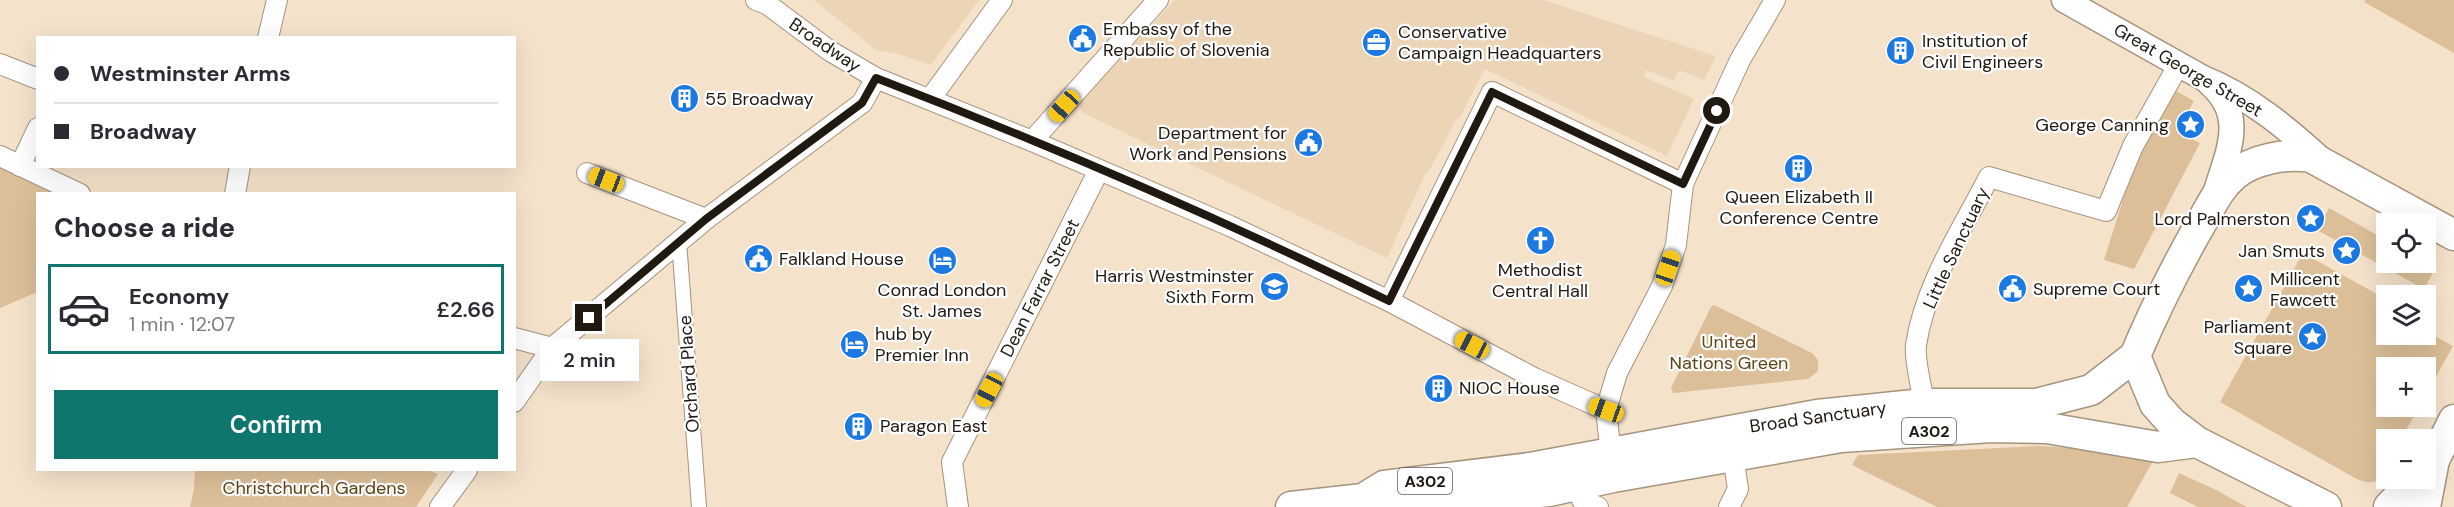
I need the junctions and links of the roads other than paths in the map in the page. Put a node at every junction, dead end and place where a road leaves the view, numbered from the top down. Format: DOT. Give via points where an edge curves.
graph roads {
  1 [pos="277,0"];
  2 [pos="756,0"];
  3 [pos="1002,0"];
  4 [pos="1158,0"];
  5 [pos="1775,0"];
  6 [pos="2064,0"];
  7 [pos="268,36"];
  8 [pos="0,64"];
  9 [pos="2179,64"];
  10 [pos="36,78"];
  11 [pos="876,78"];
  12 [pos="2203,78"];
  13 [pos="930,99"];
  14 [pos="36,133"];
  15 [pos="1032,141"];
  16 [pos="0,156"];
  17 [pos="2326,164"];
  18 [pos="20,166"];
  19 [pos="240,168"];
  20 [pos="1099,170"];
  21 [pos="587,173"];
  22 [pos="1683,184"];
  23 [pos="76,192"];
  24 [pos="235,192"];
  25 [pos="2212,203"];
  26 [pos="2400,213"];
  27 [pos="2404,213"];
  28 [pos="2454,215"];
  29 [pos="706,219"];
  30 [pos="2436,228"];
  31 [pos="2454,235"];
  32 [pos="680,241"];
  33 [pos="2436,246"];
  34 [pos="2454,256"];
  35 [pos="1389,301"];
  36 [pos="516,339"];
  37 [pos="552,348"];
  38 [pos="2135,356"];
  39 [pos="516,399"];
  40 [pos="1924,404"];
  41 [pos="1606,410"];
  42 [pos="2454,420"];
  43 [pos="2197,442"];
  44 [pos="2436,450"];
  45 [pos="1733,456"];
  46 [pos="1612,465"];
  47 [pos="466,471"];
  48 [pos="1492,485"];
  49 [pos="1577,486"];
  50 [pos="2406,489"];
  51 [pos="2425,489"];
  52 [pos="1372,503"];
  53 [pos="440,507"];
  54 [pos="699,507"];
  55 [pos="958,507"];
  56 [pos="1291,507"];
  57 [pos="1392,507"];
  58 [pos="1598,507"];
  59 [pos="1729,507"];
  60 [pos="2326,507"];
  61 [pos="2389,507"];
  62 [pos="2425,507"];
  1 -- 7 [label="street"];
  2 -- 11 [label="street, Broadway"];
  3 -- 13 [label="street"];
  4 -- 15 [label="street"];
  5 -- 22 [label="street" via="1740,60"];
  6 -- 9 [label="street, Great George Street"];
  8 -- 10 [label="street"];
  9 -- 12 [label="street, Great George Street"];
  9 -- 40 [label="street, Little Sanctuary" via="2133,146 2106,211 1989,177 1928,300 1915,347"];
  11 -- 13 [label="street"];
  11 -- 29 [label="street, Broadway" via="862,103"];
  12 -- 17 [label="street, Great George Street" via="2247,100 2291,131"];
  12 -- 25 [label="street" via="2220,92 2232,124 2231,142"];
  13 -- 15 [label="street"];
  14 -- 18 [label="street"];
  15 -- 20 [label="street"];
  16 -- 18 [label="street"];
  17 -- 25 [label="main road, A302" via="2301,156 2258,163 2234,176"];
  17 -- 26 [label="main road, Great George Street / A302"];
  18 -- 23 [label="street"];
  19 -- 24 [label="street"];
  20 -- 35 [label="street"];
  20 -- 55 [label="street, Dean Farrar Street" via="952,462"];
  21 -- 29 [label="street"];
  22 -- 35 [label="street" via="1492,92"];
  22 -- 41 [label="street" via="1674,251 1662,286 1617,373"];
  25 -- 38 [label="main road, A302"];
  27 -- 28 [label="main road, Great George Street / A302" via="2421,205"];
  29 -- 32 [label="street, Broadway"];
  30 -- 31 [label="main road, Great George Street / A302"];
  32 -- 37 [label="street, Broadway"];
  32 -- 54 [label="street, Orchard Place"];
  33 -- 34 [label="main road"];
  35 -- 41 [label="street" via="1534,378"];
  36 -- 37 [label="street"];
  37 -- 39 [label="street, Broadway"];
  38 -- 40 [label="main road, Broad Sanctuary / A302" via="2091,390 2063,399 2021,405"];
  38 -- 43 [label="main road" via="2155,404"];
  40 -- 46 [label="main road, Broad Sanctuary / A302" via="1817,415"];
  41 -- 46 [label="street"];
  42 -- 44 [label="main road"];
  43 -- 45 [label="main road, Broad Sanctuary / A302" via="2158,447 2047,428 1991,427 1841,436"];
  43 -- 60 [label="main road"];
  45 -- 46 [label="main road, Broad Sanctuary / A302"];
  45 -- 59 [label="street" via="1738,489"];
  46 -- 48 [label="main road, Broad Sanctuary / A302"];
  46 -- 49 [label="main road, Broad Sanctuary / A302"];
  47 -- 53 [label="street"];
  48 -- 49 [label="main road, Broad Sanctuary / A302"];
  48 -- 52 [label="main road, A302" via="1384,486"];
  48 -- 57 [label="main road, A302"];
  49 -- 58 [label="street" via="1582,500"];
  50 -- 61 [label="main road"];
  51 -- 62 [label="main road"];
  52 -- 56 [label="main road, A302"];
}
